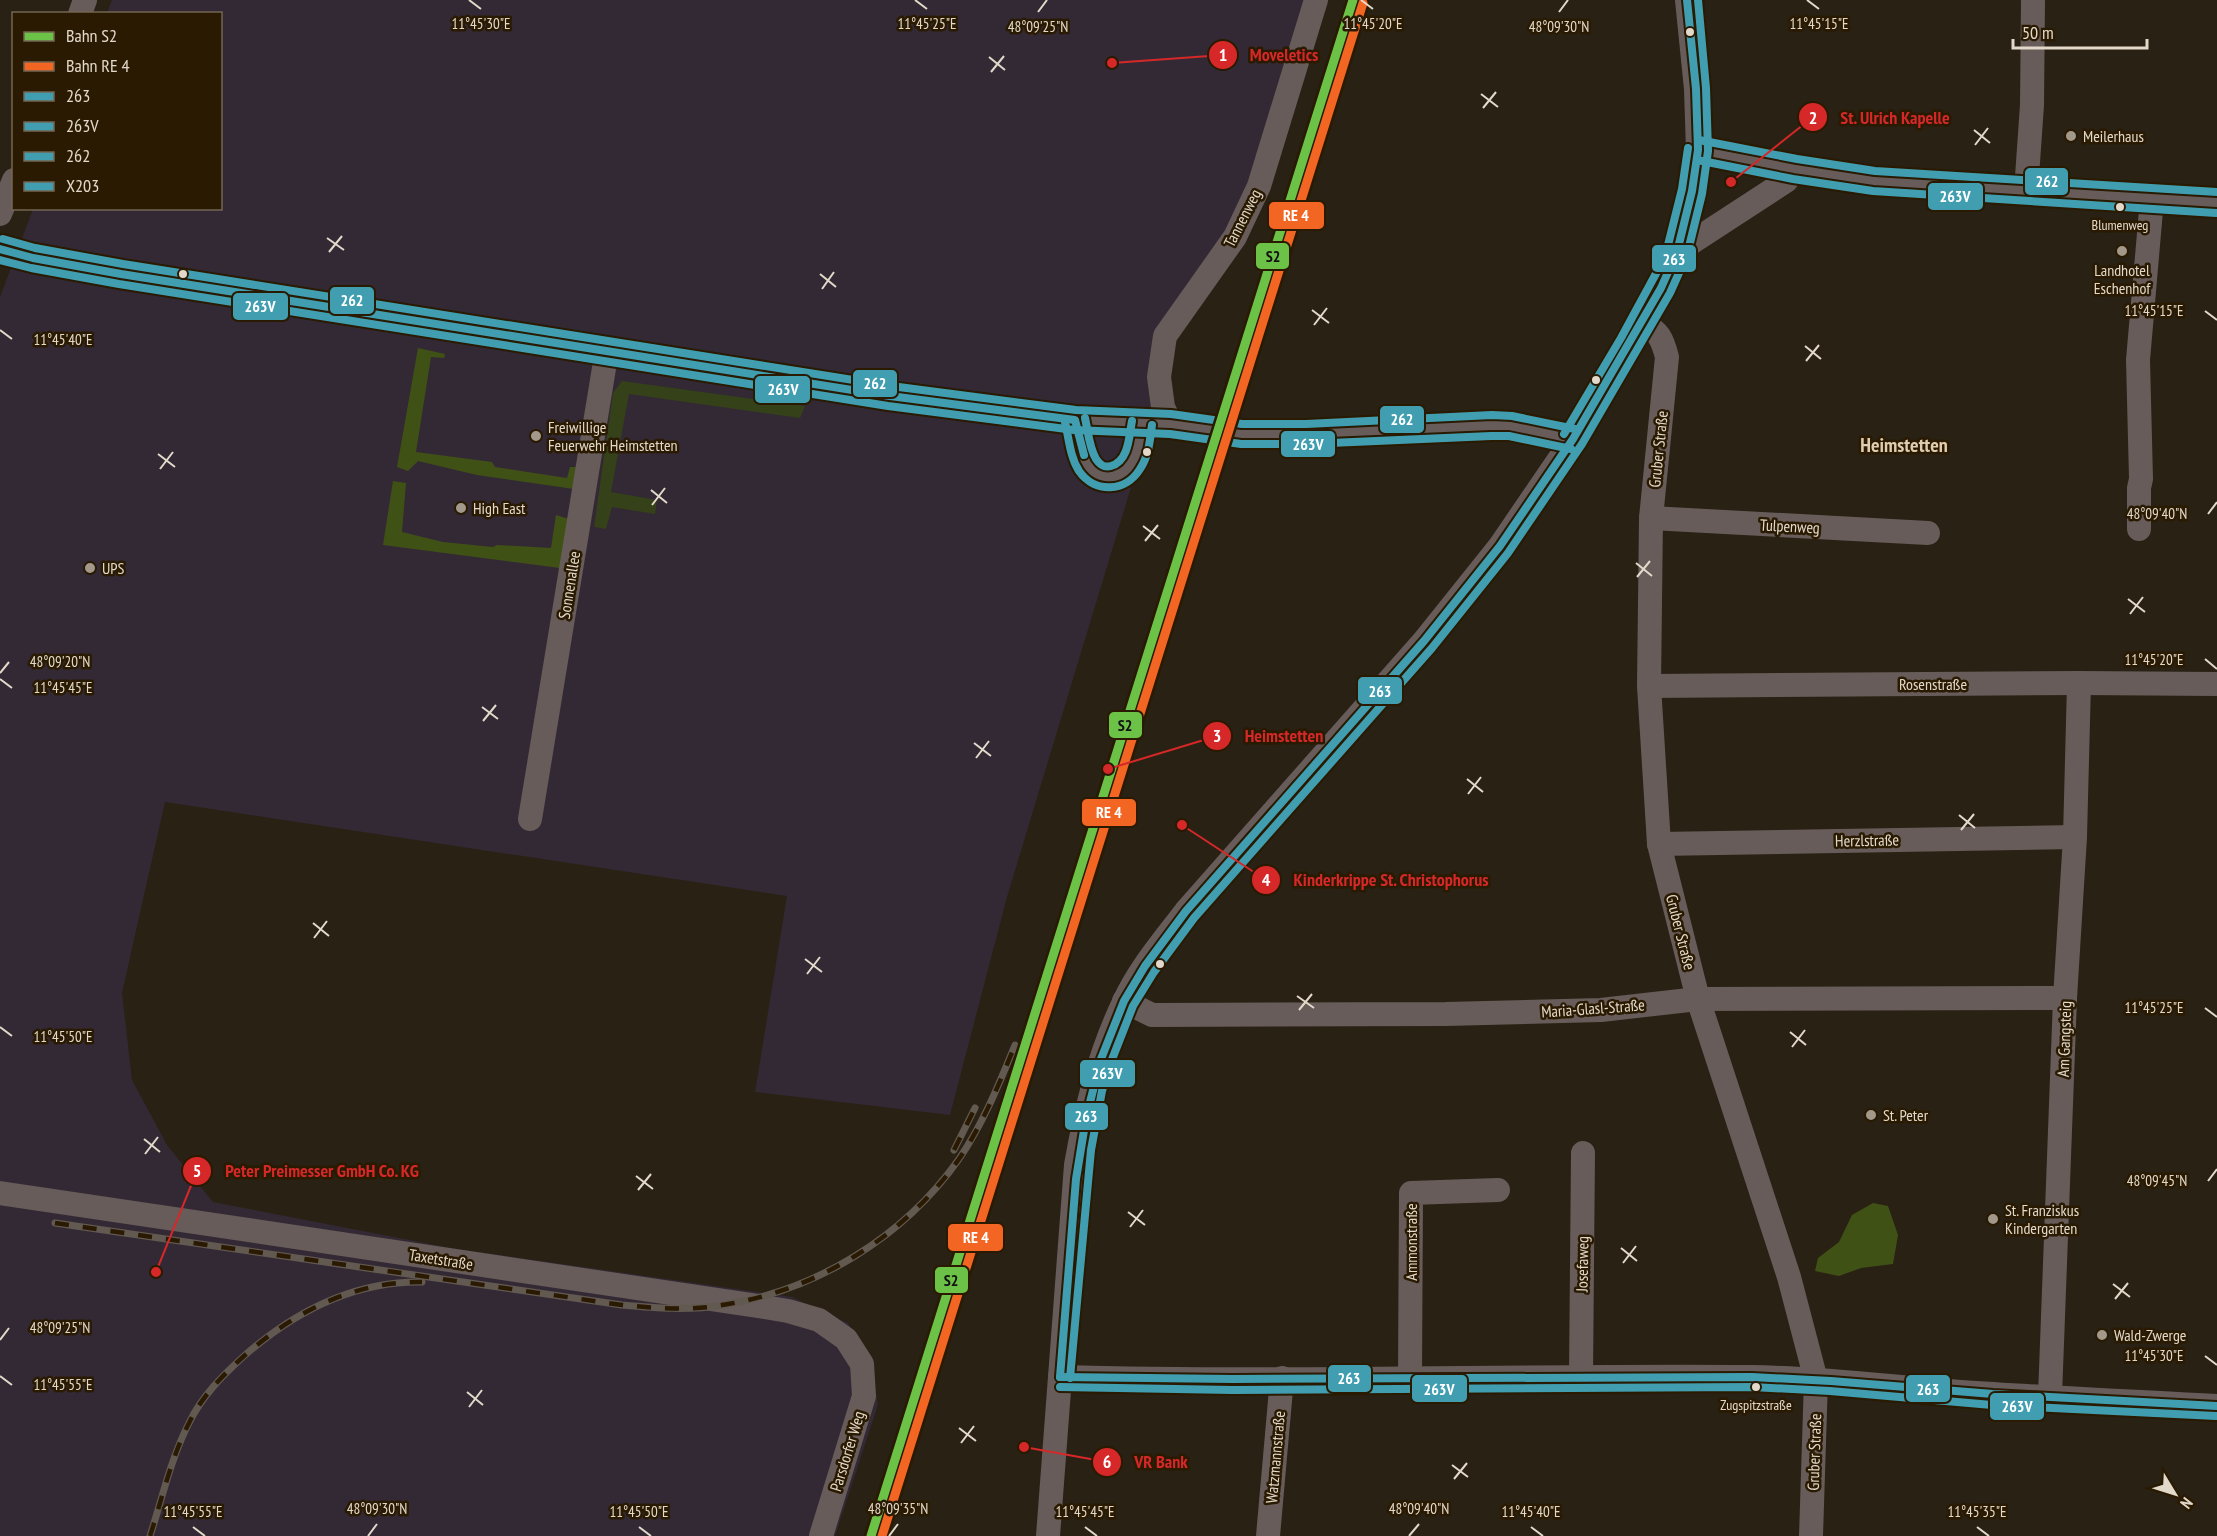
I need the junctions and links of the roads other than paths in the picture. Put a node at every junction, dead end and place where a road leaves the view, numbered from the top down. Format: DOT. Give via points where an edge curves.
graph roads {
  1 [pos="1316,0"];
  2 [pos="1687,0"];
  3 [pos="2033,0"];
  4 [pos="1698,150"];
  5 [pos="1795,169"];
  6 [pos="12,185"];
  7 [pos="2026,191"];
  8 [pos="2152,199"];
  9 [pos="2217,203"];
  10 [pos="0,214"];
  11 [pos="0,249"];
  12 [pos="1677,252"];
  13 [pos="1642,322"];
  14 [pos="607,350"];
  15 [pos="1075,420"];
  16 [pos="1142,423"];
  17 [pos="1171,424"];
  18 [pos="1573,439"];
  19 [pos="1651,518"];
  20 [pos="2139,529"];
  21 [pos="1928,533"];
  22 [pos="2079,683"];
  23 [pos="2217,684"];
  24 [pos="1648,686"];
  25 [pos="530,819"];
  26 [pos="2075,837"];
  27 [pos="1659,844"];
  28 [pos="2065,998"];
  29 [pos="1698,999"];
  30 [pos="1124,1001"];
  31 [pos="1584,1153"];
  32 [pos="1498,1190"];
  33 [pos="0,1192"];
  34 [pos="862,1364"];
  35 [pos="1581,1376"];
  36 [pos="1060,1377"];
  37 [pos="1410,1377"];
  38 [pos="1282,1378"];
  39 [pos="1816,1380"];
  40 [pos="2050,1396"];
  41 [pos="2217,1406"];
  42 [pos="821,1536"];
  43 [pos="1048,1536"];
  44 [pos="1268,1536"];
  45 [pos="1811,1536"];
  1 -- 17 [label="street, Tannenweg" via="1259,186 1235,237 1165,336 1159,377 1163,407"];
  2 -- 4 [label="street"];
  3 -- 7 [label="street"];
  4 -- 5 [label="street"];
  4 -- 12 [label="street"];
  5 -- 7 [label="street" via="1881,182"];
  5 -- 12 [label="street" via="1786,181"];
  6 -- 10 [label="street"];
  7 -- 8 [label="street"];
  8 -- 9 [label="street"];
  8 -- 20 [label="street" via="2138,360"];
  11 -- 14 [label="street" via="121,274"];
  12 -- 13 [label="street"];
  13 -- 18 [label="street"];
  13 -- 19 [label="street, Gruber Straße" via="1662,340 1667,357"];
  14 -- 15 [label="street" via="890,396"];
  14 -- 25 [label="street, Sonnenallee"];
  15 -- 16 [label="street"];
  15 -- 16 [label="street" via="1089,467 1109,478 1123,472 1132,462"];
  16 -- 17 [label="street"];
  17 -- 18 [label="street" via="1241,434 1491,425"];
  18 -- 30 [label="street" via="1458,602 1186,911"];
  19 -- 21 [label="street, Tulpenweg"];
  19 -- 24 [label="street, Gruber Straße"];
  22 -- 23 [label="street, Rosenstraße"];
  22 -- 24 [label="street, Rosenstraße"];
  22 -- 26 [label="street, Am Gangsteig"];
  24 -- 27 [label="street, Gruber Straße"];
  26 -- 27 [label="street, Herzlstraße"];
  26 -- 28 [label="street, Am Gangsteig"];
  27 -- 29 [label="street, Gruber Straße"];
  28 -- 29 [label="street, Maria-Glasl-Straße"];
  28 -- 40 [label="street, Am Gangsteig"];
  29 -- 30 [label="street, Maria-Glasl-Straße" via="1601,1011 1152,1015"];
  29 -- 39 [label="street, Gruber Straße" via="1789,1277"];
  30 -- 36 [label="street" via="1096,1072 1082,1133"];
  31 -- 35 [label="street, Josefaweg"];
  32 -- 37 [label="street, Ammonstraße" via="1411,1193"];
  33 -- 34 [label="street, Taxetstraße" via="788,1311 819,1320 846,1339"];
  34 -- 42 [label="street, Parsdorfer Weg" via="864,1396"];
  35 -- 37 [label="street"];
  35 -- 39 [label="street"];
  36 -- 38 [label="street"];
  36 -- 43 [label="street"];
  37 -- 38 [label="street"];
  38 -- 44 [label="street, Watzmannstraße"];
  39 -- 40 [label="street"];
  39 -- 45 [label="street, Gruber Straße"];
  40 -- 41 [label="street"];
}
